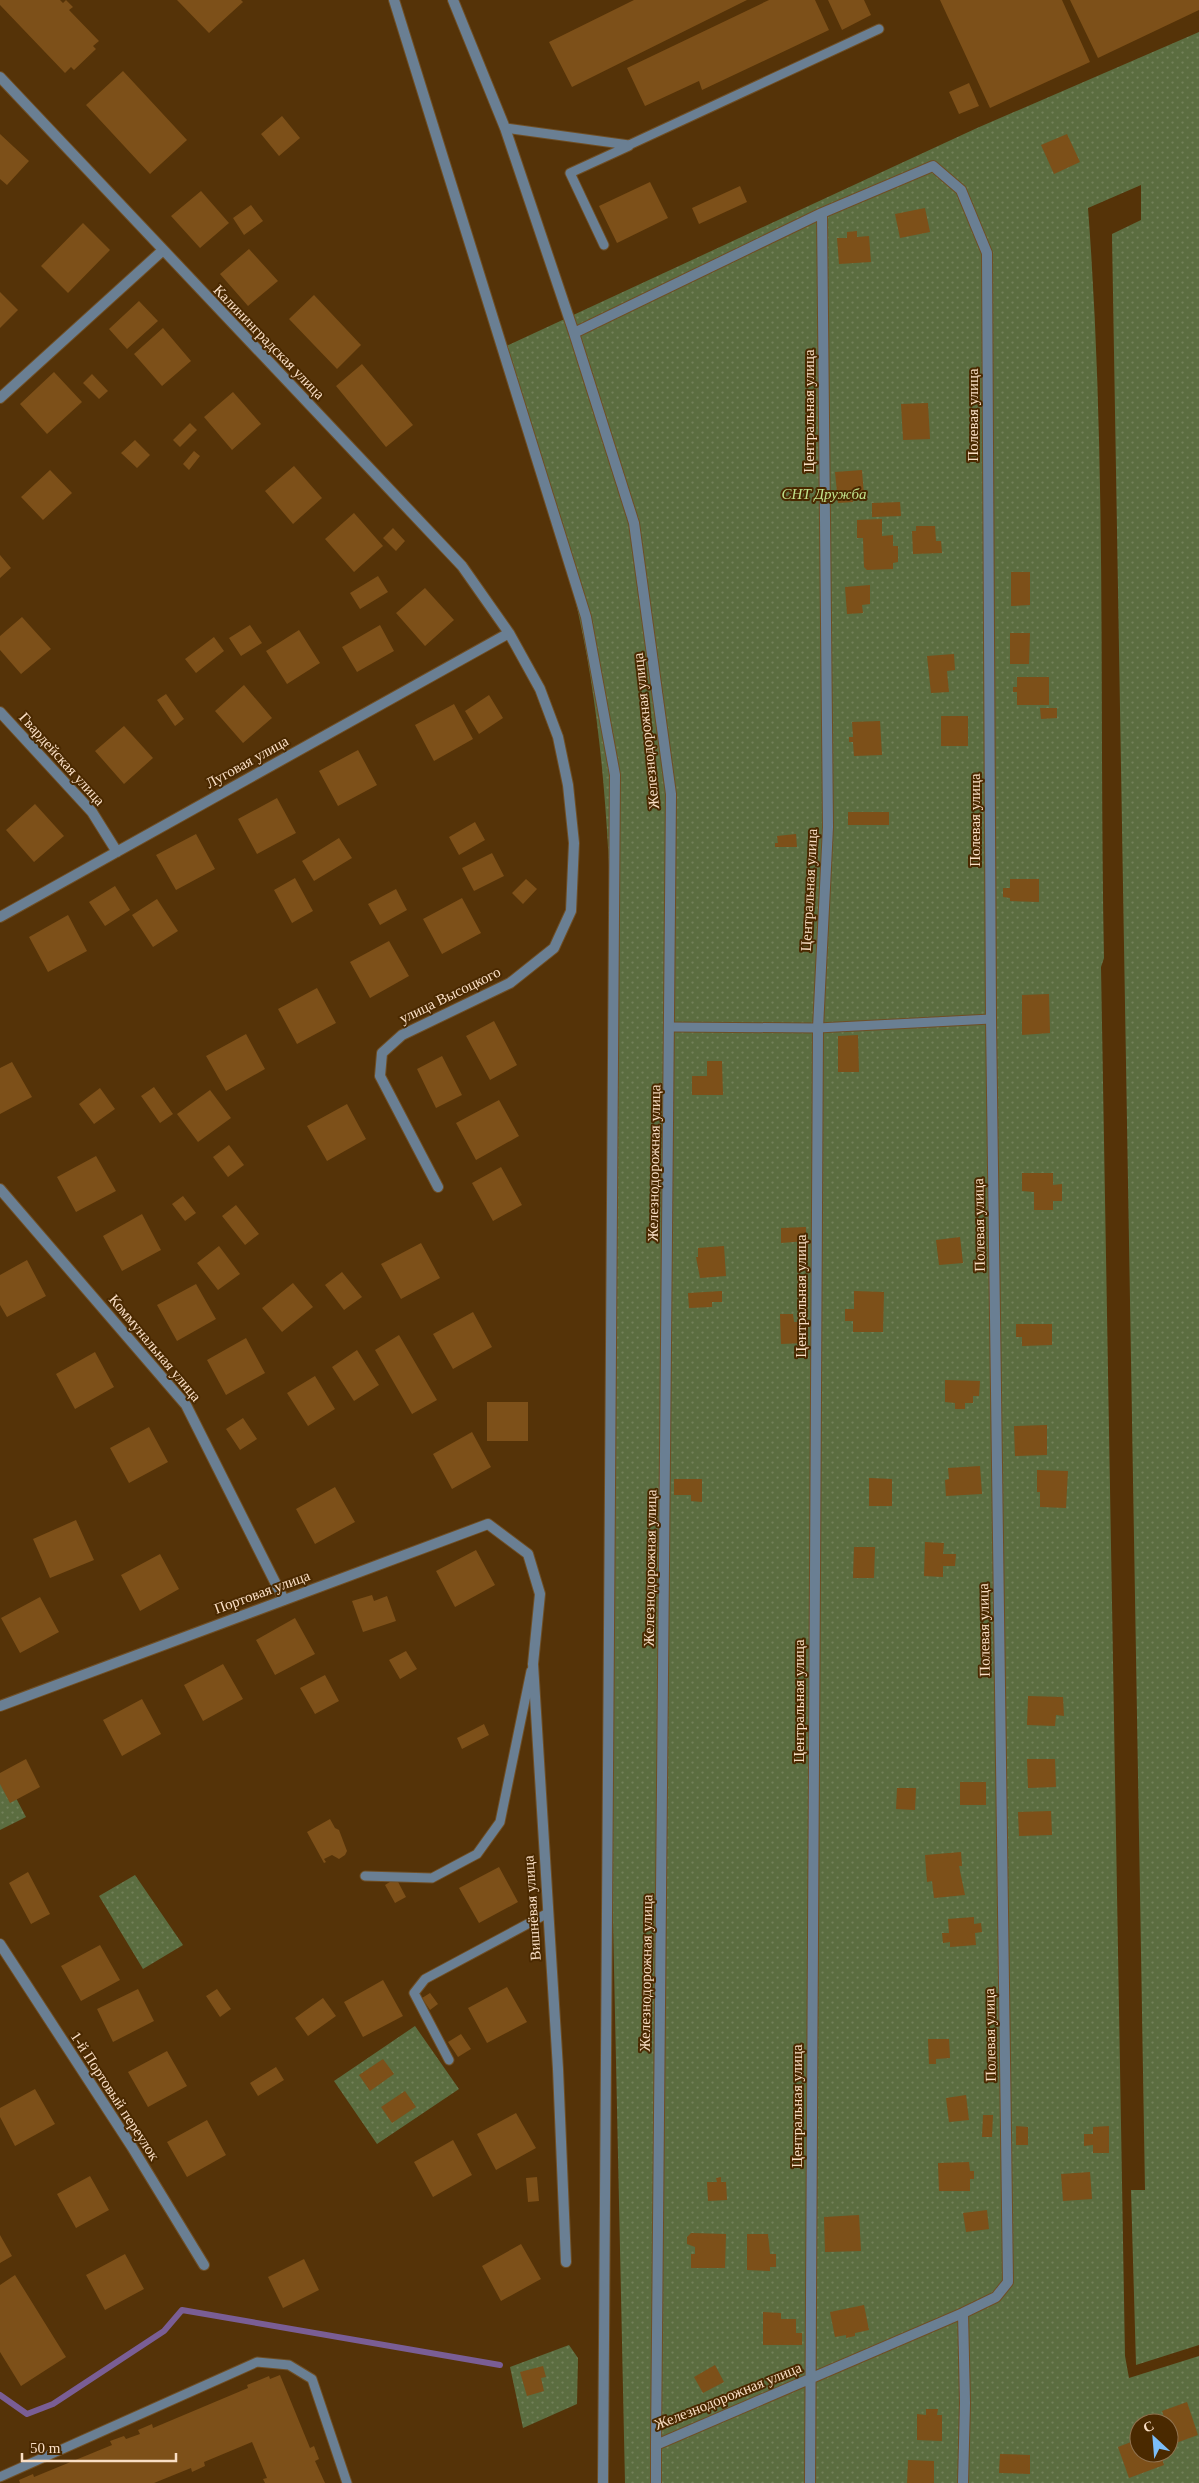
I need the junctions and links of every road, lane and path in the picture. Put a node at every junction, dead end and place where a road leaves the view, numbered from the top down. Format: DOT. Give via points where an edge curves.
graph roads {
  1 [pos="394,0"];
  2 [pos="454,0"];
  3 [pos="879,29"];
  4 [pos="0,77"];
  5 [pos="505,128"];
  6 [pos="629,146"];
  7 [pos="822,213"];
  8 [pos="604,245"];
  9 [pos="162,251"];
  10 [pos="574,333"];
  11 [pos="0,398"];
  12 [pos="509,633"];
  13 [pos="0,712"];
  14 [pos="117,852"];
  15 [pos="0,917"];
  16 [pos="992,1019"];
  17 [pos="670,1027"];
  18 [pos="818,1028"];
  19 [pos="438,1186"];
  20 [pos="0,1189"];
  21 [pos="528,1554"];
  22 [pos="284,1600"];
  23 [pos="533,1664"];
  24 [pos="0,1706"];
  25 [pos="365,1876"];
  26 [pos="548,1913"];
  27 [pos="0,1944"];
  28 [pos="449,2060"];
  29 [pos="566,2262"];
  30 [pos="204,2265"];
  31 [pos="996,2297"];
  32 [pos="963,2313"];
  33 [pos="810,2379"];
  34 [pos="656,2445"];
  35 [pos="0,2477"];
  36 [pos="347,2483"];
  37 [pos="603,2483"];
  38 [pos="656,2483"];
  39 [pos="810,2483"];
  40 [pos="963,2483"];
  1 -- 37 [label="street" via="586,617 615,774"];
  2 -- 5 [label="street, Железнодорожная улица"];
  3 -- 6 [label="lane"];
  4 -- 9 [label="street, Калининградская улица"];
  5 -- 6 [label="lane"];
  5 -- 10 [label="street, Железнодорожная улица"];
  6 -- 8 [label="lane" via="570,173"];
  7 -- 10 [label="street"];
  7 -- 16 [label="street, Полевая улица" via="934,166 961,190 987,253"];
  7 -- 18 [label="street, Центральная улица" via="828,827"];
  9 -- 11 [label="street"];
  9 -- 12 [label="street, Калининградская улица" via="462,566"];
  10 -- 17 [label="street, Железнодорожная улица" via="634,523 655,664 671,794"];
  12 -- 14 [label="street, Луговая улица"];
  12 -- 19 [label="street, улица Высоцкого" via="540,689 558,737 568,785 574,843 572,910 554,948 510,983 402,1035 382,1053 380,1076"];
  13 -- 14 [label="street, Гвардейская улица" via="92,812"];
  14 -- 15 [label="street, Луговая улица"];
  16 -- 18 [label="lane"];
  16 -- 31 [label="street, Полевая улица" via="1008,2282"];
  17 -- 18 [label="lane"];
  17 -- 34 [label="street, Железнодорожная улица"];
  18 -- 33 [label="street, Центральная улица"];
  20 -- 22 [label="street, Коммунальная улица" via="186,1405"];
  21 -- 22 [label="street, Портовая улица" via="488,1524"];
  21 -- 23 [label="street, Вишнёвая улица" via="540,1594"];
  22 -- 24 [label="street, Портовая улица"];
  23 -- 25 [label="lane" via="500,1822 477,1854 432,1878"];
  23 -- 26 [label="street, Вишнёвая улица"];
  26 -- 28 [label="lane" via="425,1979 414,1993"];
  26 -- 29 [label="street, Вишнёвая улица"];
  27 -- 30 [label="street, 1-й Портовый переулок" via="132,2147"];
  31 -- 32 [label="street, Железнодорожная улица"];
  32 -- 33 [label="street, Железнодорожная улица"];
  32 -- 40 [label="street"];
  33 -- 34 [label="street, Железнодорожная улица"];
  33 -- 39 [label="street"];
  34 -- 38 [label="street"];
  35 -- 36 [label="lane" via="257,2362 289,2365 312,2379"];
}
